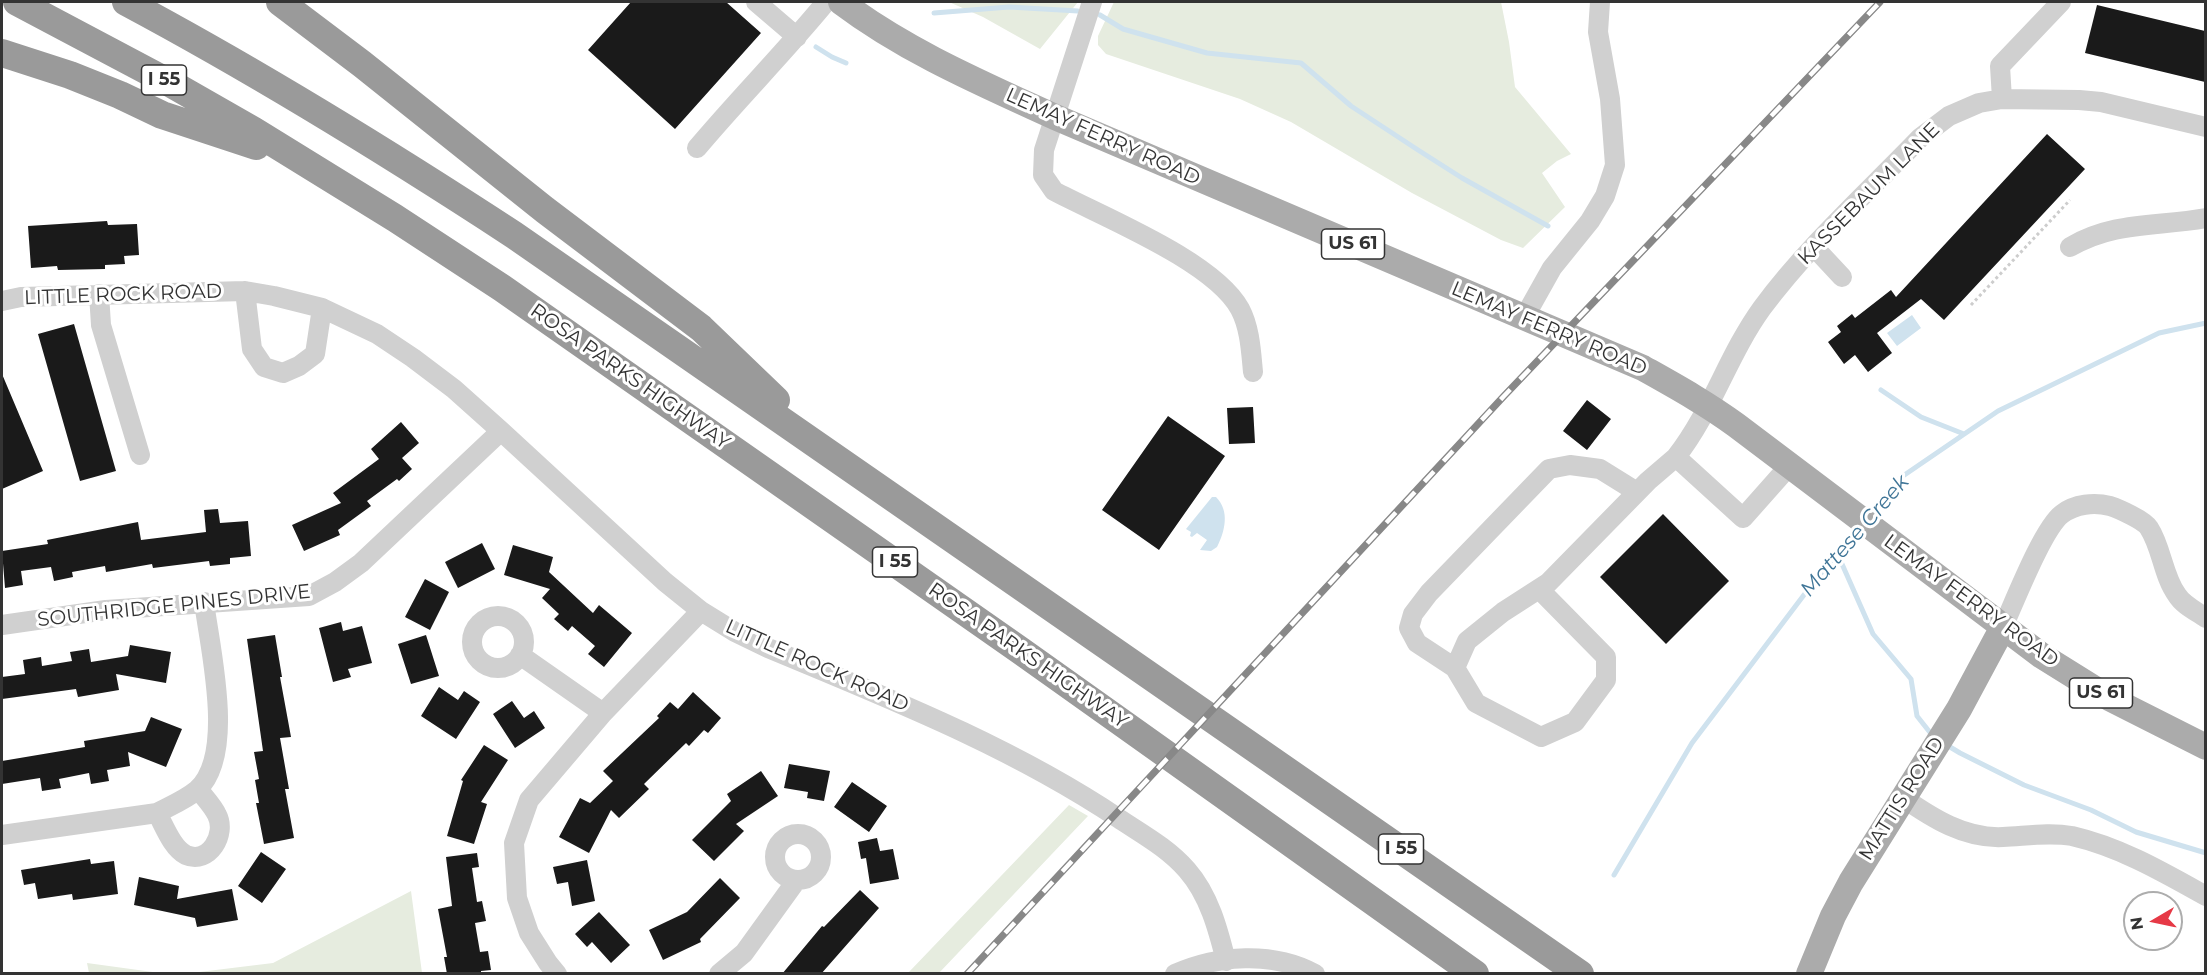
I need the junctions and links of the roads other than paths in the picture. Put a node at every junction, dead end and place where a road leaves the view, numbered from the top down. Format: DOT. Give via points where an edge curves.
graph roads {
  1 [pos="17,2"];
  2 [pos="126,2"];
  3 [pos="280,2"];
  4 [pos="756,2"];
  5 [pos="825,2"];
  6 [pos="841,2"];
  7 [pos="1092,2"];
  8 [pos="1600,2"];
  9 [pos="2061,2"];
  10 [pos="797,37"];
  11 [pos="2,53"];
  12 [pos="2002,99"];
  13 [pos="1055,117"];
  14 [pos="2205,127"];
  15 [pos="697,148"];
  16 [pos="307,163"];
  17 [pos="2205,218"];
  18 [pos="1814,247"];
  19 [pos="2070,247"];
  20 [pos="1842,277"];
  21 [pos="245,291"];
  22 [pos="99,294"];
  23 [pos="2,301"];
  24 [pos="322,308"];
  25 [pos="1524,318"];
  26 [pos="1253,372"];
  27 [pos="1710,405"];
  28 [pos="501,431"];
  29 [pos="140,455"];
  30 [pos="1676,457"];
  31 [pos="843,464"];
  32 [pos="1790,465"];
  33 [pos="1637,492"];
  34 [pos="1539,589"];
  35 [pos="204,602"];
  36 [pos="701,611"];
  37 [pos="2205,618"];
  38 [pos="2,625"];
  39 [pos="2003,627"];
  40 [pos="520,655"];
  41 [pos="1455,668"];
  42 [pos="603,713"];
  43 [pos="2205,747"];
  44 [pos="198,789"];
  45 [pos="1902,797"];
  46 [pos="157,813"];
  47 [pos="2,835"];
  48 [pos="796,880"];
  49 [pos="2205,896"];
  50 [pos="1226,961"];
  51 [pos="548,970"];
  52 [pos="719,974"];
  53 [pos="1175,974"];
  54 [pos="1316,974"];
  55 [pos="1475,974"];
  56 [pos="1580,974"];
  57 [pos="1809,974"];
  1 -- 16 [label="highway, I 55" via="170,83"];
  2 -- 31 [label="highway, I 55" via="260,76 441,187"];
  3 -- 31 [label="highway" via="701,328"];
  4 -- 10 [label="street"];
  5 -- 10 [label="street"];
  6 -- 13 [label="main road, LEMAY FERRY ROAD / US 61" via="937,62"];
  7 -- 13 [label="street"];
  8 -- 25 [label="street" via="1598,32 1610,99 1615,165 1605,196 1552,268"];
  9 -- 12 [label="street" via="2000,66"];
  10 -- 15 [label="street"];
  11 -- 16 [label="highway" via="70,75 162,115"];
  12 -- 14 [label="street, KASSEBAUM LANE" via="2101,102"];
  12 -- 18 [label="street, KASSEBAUM LANE" via="1979,103 1938,123"];
  13 -- 25 [label="main road, LEMAY FERRY ROAD / US 61"];
  13 -- 26 [label="street" via="1042,165 1047,182 1054,191 1176,253 1213,279 1240,308 1249,333"];
  16 -- 55 [label="highway, ROSA PARKS HIGHWAY / I 55" via="610,362"];
  17 -- 19 [label="street" via="2120,227"];
  18 -- 20 [label="street"];
  18 -- 27 [label="street, KASSEBAUM LANE" via="1761,309"];
  21 -- 22 [label="street, LITTLE ROCK ROAD"];
  21 -- 24 [label="street, LITTLE ROCK ROAD"];
  21 -- 24 [label="street, LITTLE ROCK ROAD" via="252,349 264,367 283,373 315,354"];
  22 -- 23 [label="street, LITTLE ROCK ROAD"];
  22 -- 29 [label="street" via="100,325"];
  24 -- 28 [label="street, LITTLE ROCK ROAD" via="377,334 414,358"];
  25 -- 27 [label="main road, LEMAY FERRY ROAD / US 61" via="1643,368"];
  27 -- 30 [label="street, KASSEBAUM LANE"];
  27 -- 32 [label="main road, LEMAY FERRY ROAD / US 61"];
  28 -- 35 [label="street, SOUTHRIDGE PINES DRIVE" via="361,563 335,582 309,596"];
  28 -- 36 [label="street, LITTLE ROCK ROAD" via="648,568"];
  30 -- 32 [label="street" via="1743,518"];
  30 -- 33 [label="street, KASSEBAUM LANE"];
  31 -- 56 [label="highway, I 55"];
  32 -- 39 [label="main road, LEMAY FERRY ROAD / US 61"];
  33 -- 34 [label="street, KASSEBAUM LANE"];
  33 -- 41 [label="street" via="1600,469 1570,465 1549,469 1463,556 1413,614 1409,628 1417,643"];
  34 -- 41 [label="street" via="1467,641"];
  34 -- 41 [label="street" via="1606,657 1606,680 1575,722 1541,737 1476,703"];
  35 -- 38 [label="street, SOUTHRIDGE PINES DRIVE" via="106,610"];
  35 -- 44 [label="street" via="219,719 213,765"];
  36 -- 42 [label="street"];
  36 -- 50 [label="street, LITTLE ROCK ROAD" via="768,648 974,736 1080,795 1171,853 1200,887 1218,929"];
  37 -- 39 [label="street" via="2177,597 2148,526 2119,508 2099,503 2061,515 2045,537"];
  39 -- 43 [label="main road, LEMAY FERRY ROAD / US 61" via="2111,699"];
  39 -- 45 [label="main road, MATTIS ROAD" via="1959,709"];
  40 -- 42 [label="street"];
  42 -- 51 [label="street" via="529,800 514,843 517,898"];
  44 -- 46 [label="street"];
  44 -- 46 [label="street" via="217,815 221,828 218,841 209,852 198,857 185,854"];
  45 -- 49 [label="street" via="1928,815 1980,835 2000,838 2044,834 2096,842 2147,863"];
  45 -- 57 [label="main road, MATTIS ROAD" via="1833,916"];
  46 -- 47 [label="street"];
  48 -- 52 [label="street" via="744,953"];
  50 -- 53 [label="street"];
  50 -- 54 [label="street" via="1272,959"];
}
